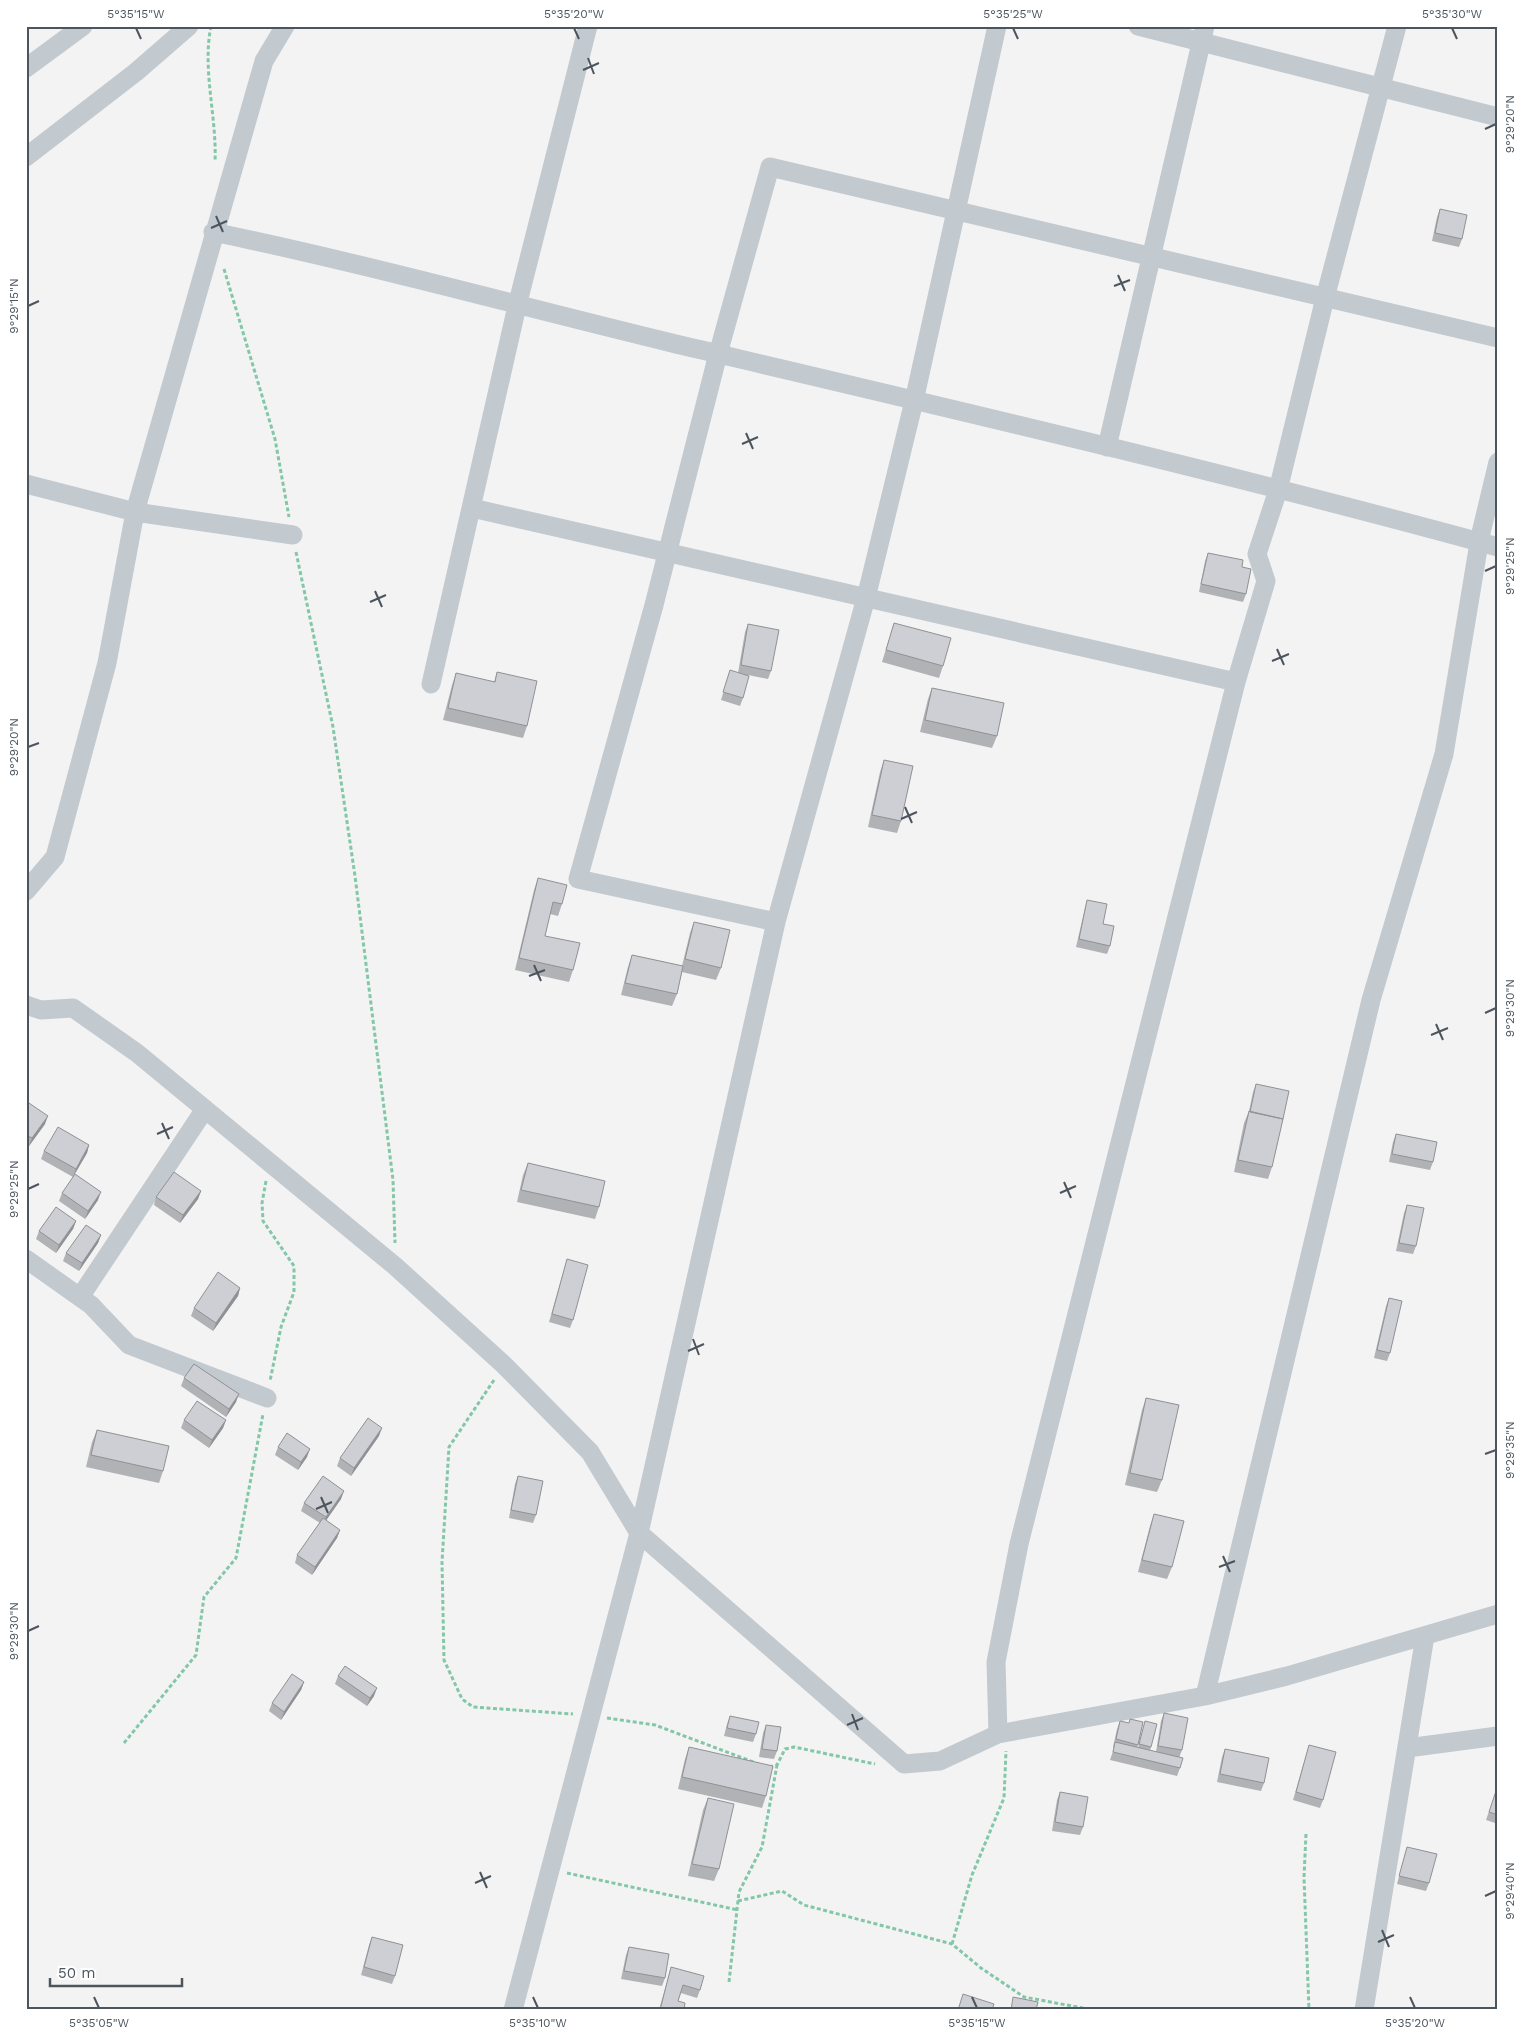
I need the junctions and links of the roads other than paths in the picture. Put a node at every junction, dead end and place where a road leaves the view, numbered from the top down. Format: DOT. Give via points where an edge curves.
graph roads {
  1 [pos="83,26"];
  2 [pos="189,26"];
  3 [pos="285,26"];
  4 [pos="588,26"];
  5 [pos="996,26"];
  6 [pos="1138,26"];
  7 [pos="1397,26"];
  8 [pos="1203,34"];
  9 [pos="26,68"];
  10 [pos="1381,88"];
  11 [pos="1498,117"];
  12 [pos="26,157"];
  13 [pos="957,213"];
  14 [pos="213,232"];
  15 [pos="1150,257"];
  16 [pos="1325,298"];
  17 [pos="517,306"];
  18 [pos="1498,338"];
  19 [pos="718,354"];
  20 [pos="914,401"];
  21 [pos="1107,447"];
  22 [pos="1498,462"];
  23 [pos="26,484"];
  24 [pos="1278,490"];
  25 [pos="472,508"];
  26 [pos="135,512"];
  27 [pos="293,535"];
  28 [pos="1489,544"];
  29 [pos="667,552"];
  30 [pos="866,598"];
  31 [pos="1236,682"];
  32 [pos="431,684"];
  33 [pos="26,891"];
  34 [pos="776,922"];
  35 [pos="26,1005"];
  36 [pos="205,1108"];
  37 [pos="26,1259"];
  38 [pos="80,1297"];
  39 [pos="267,1398"];
  40 [pos="639,1533"];
  41 [pos="1498,1614"];
  42 [pos="1425,1636"];
  43 [pos="1205,1696"];
  44 [pos="1002,1733"];
  45 [pos="1498,1736"];
  46 [pos="1407,1748"];
  47 [pos="512,2010"];
  48 [pos="1364,2010"];
  1 -- 9 [label="street"];
  2 -- 12 [label="street" via="136,72"];
  3 -- 14 [label="street" via="264,61"];
  4 -- 17 [label="street"];
  5 -- 13 [label="street"];
  6 -- 8 [label="street"];
  7 -- 10 [label="street"];
  8 -- 10 [label="street"];
  8 -- 15 [label="street"];
  10 -- 11 [label="street"];
  10 -- 16 [label="street"];
  13 -- 15 [label="street"];
  13 -- 19 [label="street" via="770,167"];
  13 -- 20 [label="street"];
  14 -- 17 [label="street" via="328,256"];
  14 -- 26 [label="street" via="177,371"];
  15 -- 16 [label="street"];
  15 -- 21 [label="street"];
  16 -- 18 [label="street"];
  16 -- 24 [label="street"];
  17 -- 19 [label="street"];
  17 -- 25 [label="street"];
  19 -- 20 [label="street"];
  19 -- 29 [label="street"];
  20 -- 21 [label="street"];
  20 -- 30 [label="street"];
  21 -- 24 [label="street"];
  22 -- 28 [label="street"];
  23 -- 26 [label="street"];
  24 -- 28 [label="street"];
  24 -- 31 [label="street" via="1257,554 1266,581"];
  25 -- 29 [label="street"];
  25 -- 32 [label="street"];
  26 -- 27 [label="street"];
  26 -- 33 [label="street" via="107,663 55,857"];
  28 -- 43 [label="street" via="1444,754 1371,1000"];
  29 -- 30 [label="street"];
  29 -- 34 [label="street" via="578,879"];
  30 -- 31 [label="street"];
  30 -- 34 [label="street"];
  31 -- 44 [label="street" via="1019,1544 996,1662"];
  34 -- 40 [label="street"];
  35 -- 36 [label="street" via="41,1010 73,1008 137,1053"];
  36 -- 38 [label="street"];
  36 -- 40 [label="street" via="395,1266 504,1365 590,1452"];
  37 -- 38 [label="street"];
  38 -- 39 [label="street" via="129,1345"];
  40 -- 44 [label="street" via="904,1764 940,1761"];
  40 -- 47 [label="street"];
  41 -- 42 [label="street"];
  42 -- 43 [label="street"];
  42 -- 46 [label="street"];
  43 -- 44 [label="street"];
  45 -- 46 [label="street"];
  46 -- 48 [label="street"];
}
